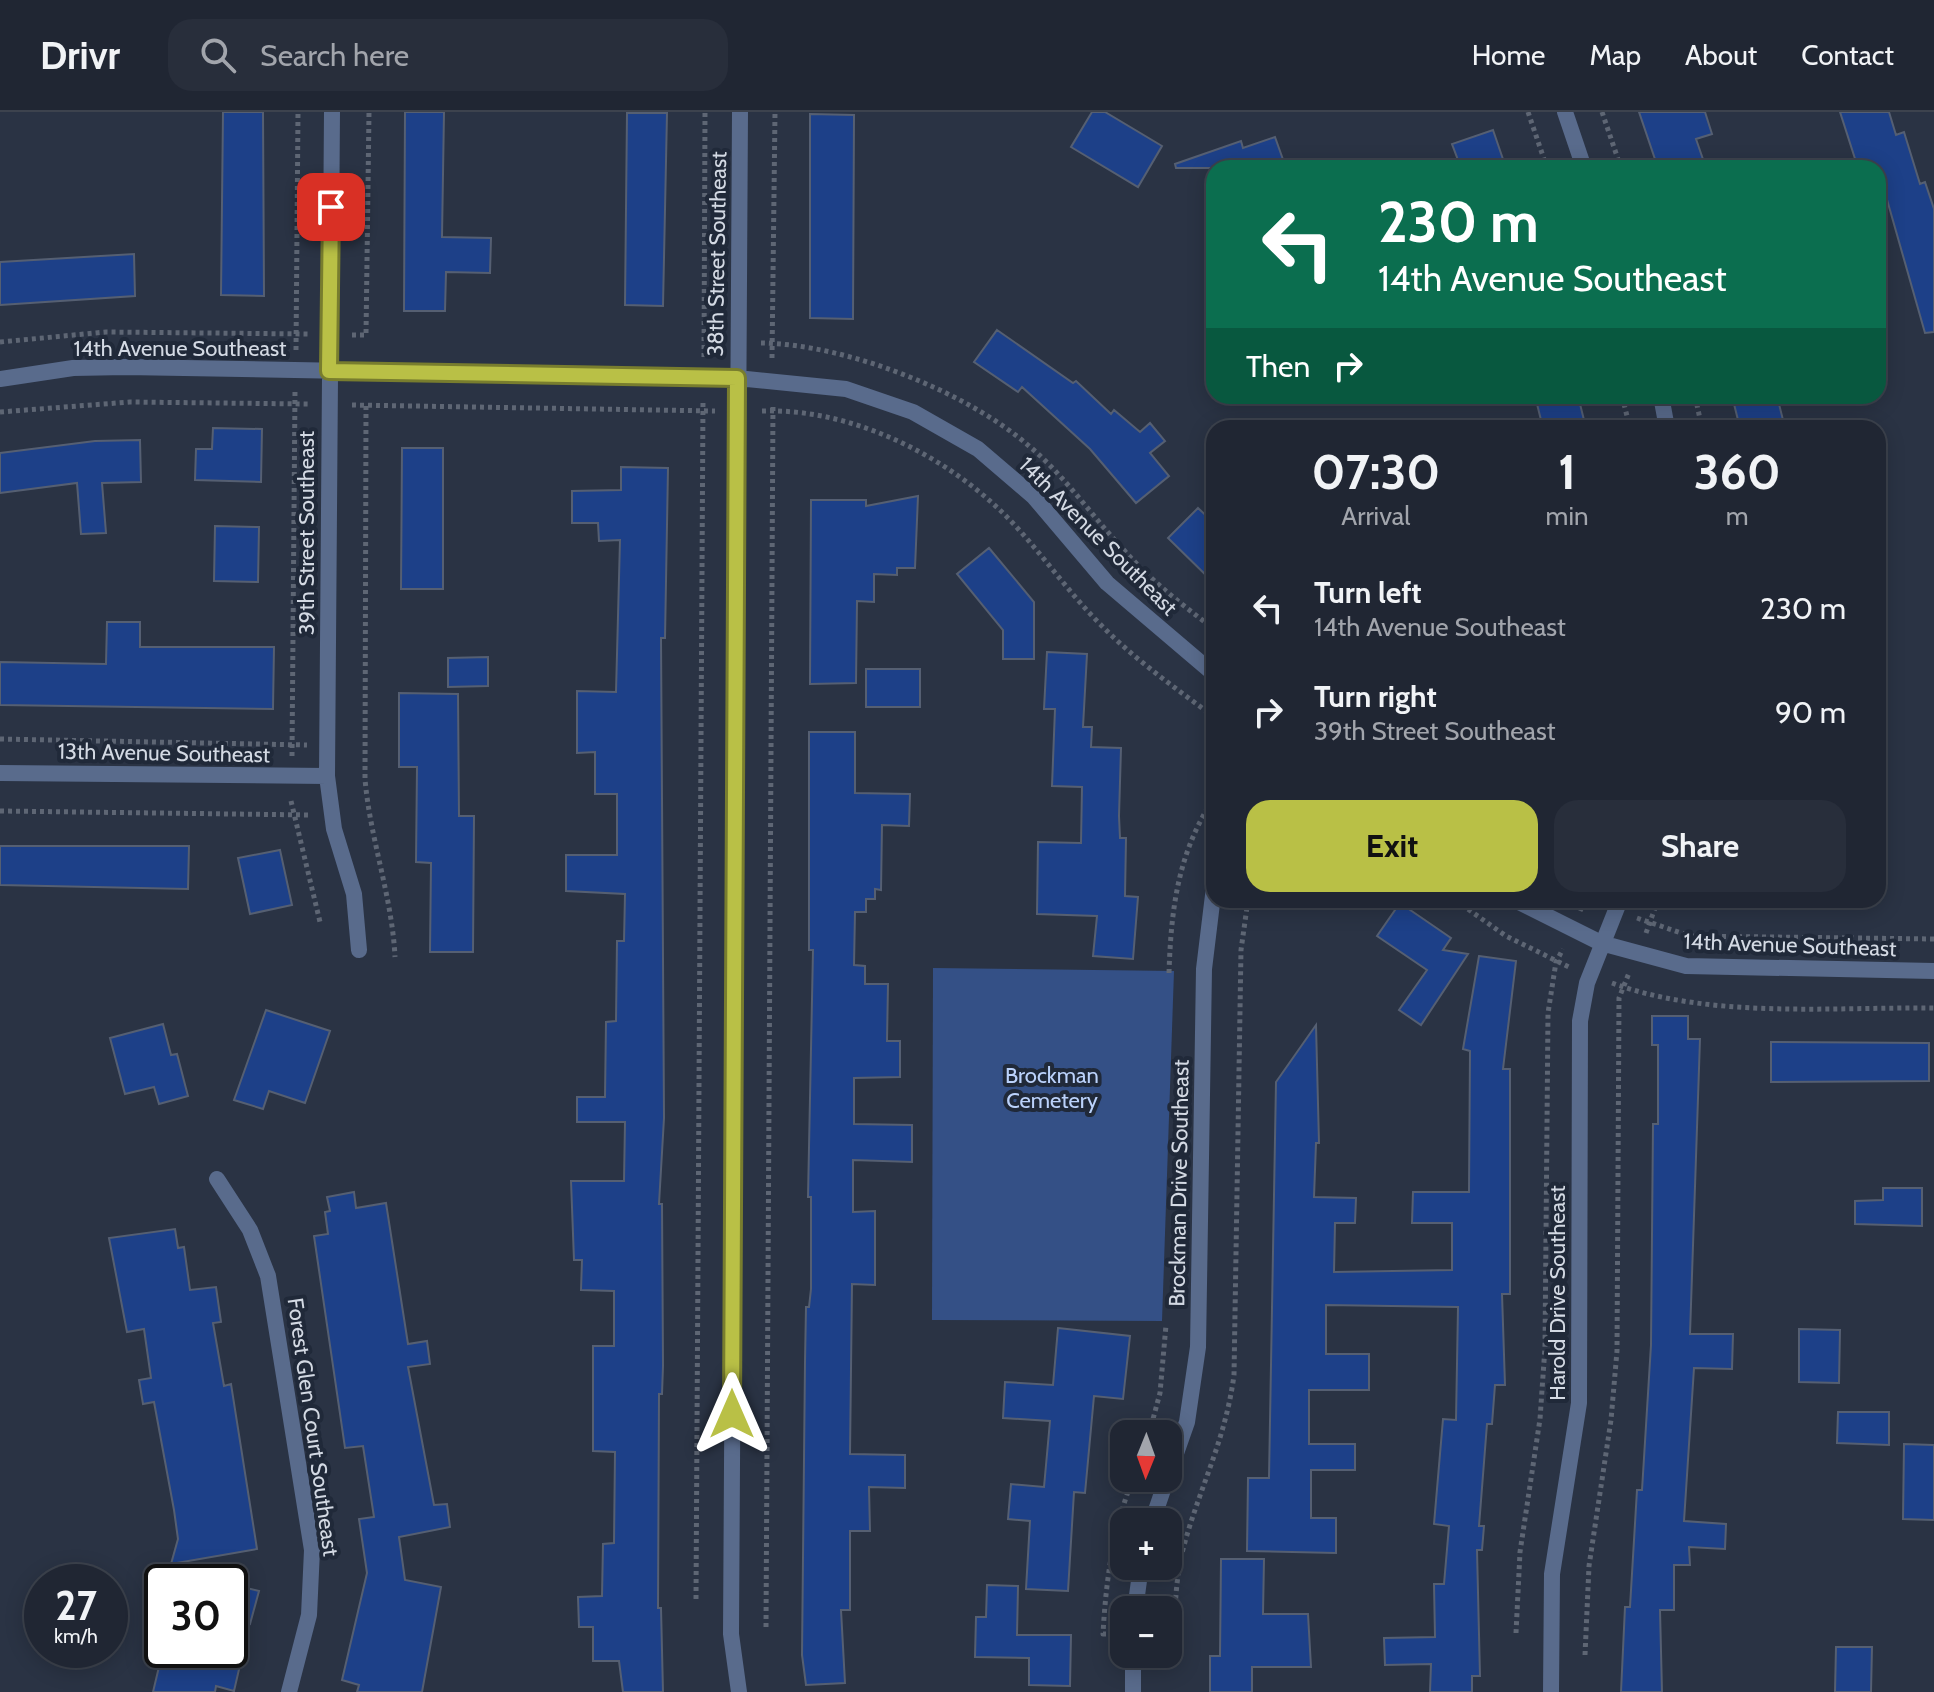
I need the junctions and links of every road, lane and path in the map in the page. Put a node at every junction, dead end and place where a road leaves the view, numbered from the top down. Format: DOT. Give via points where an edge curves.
graph roads {
  1 [pos="298,112"];
  2 [pos="332,112"];
  3 [pos="369,112"];
  4 [pos="705,112"];
  5 [pos="740,112"];
  6 [pos="775,112"];
  7 [pos="1528,112"];
  8 [pos="1565,112"];
  9 [pos="1602,112"];
  10 [pos="1544,160"];
  11 [pos="1581,160"];
  12 [pos="1618,160"];
  13 [pos="296,334"];
  14 [pos="310,334"];
  15 [pos="351,335"];
  16 [pos="0,342"];
  17 [pos="715,342"];
  18 [pos="703,343"];
  19 [pos="296,350"];
  20 [pos="704,358"];
  21 [pos="772,358"];
  22 [pos="329,371"];
  23 [pos="737,378"];
  24 [pos="0,379"];
  25 [pos="295,390"];
  26 [pos="703,399"];
  27 [pos="773,402"];
  28 [pos="296,404"];
  29 [pos="309,404"];
  30 [pos="351,405"];
  31 [pos="366,406"];
  32 [pos="703,411"];
  33 [pos="715,411"];
  34 [pos="762,411"];
  35 [pos="773,411"];
  36 [pos="0,412"];
  37 [pos="1206,667"];
  38 [pos="1206,711"];
  39 [pos="0,739"];
  40 [pos="292,742"];
  41 [pos="307,745"];
  42 [pos="292,757"];
  43 [pos="0,773"];
  44 [pos="327,776"];
  45 [pos="291,801"];
  46 [pos="0,811"];
  47 [pos="1206,812"];
  48 [pos="294,815"];
  49 [pos="312,815"];
  50 [pos="1211,908"];
  51 [pos="1466,908"];
  52 [pos="1531,908"];
  53 [pos="1616,908"];
  54 [pos="1655,908"];
  55 [pos="1637,918"];
  56 [pos="320,922"];
  57 [pos="1650,923"];
  58 [pos="1646,934"];
  59 [pos="1934,939"];
  60 [pos="1601,943"];
  61 [pos="1563,949"];
  62 [pos="359,950"];
  63 [pos="395,957"];
  64 [pos="1556,962"];
  65 [pos="1570,967"];
  66 [pos="1934,971"];
  67 [pos="1169,973"];
  68 [pos="1629,973"];
  69 [pos="1612,983"];
  70 [pos="1623,987"];
  71 [pos="1934,1008"];
  72 [pos="217,1179"];
  73 [pos="1166,1325"];
  74 [pos="1153,1420"];
  75 [pos="1182,1436"];
  76 [pos="1128,1492"];
  77 [pos="696,1599"];
  78 [pos="766,1627"];
  79 [pos="1516,1633"];
  80 [pos="1110,1634"];
  81 [pos="1585,1655"];
  82 [pos="1133,1668"];
  83 [pos="289,1692"];
  84 [pos="739,1692"];
  85 [pos="1133,1692"];
  86 [pos="1551,1692"];
  1 -- 13 [label="path"];
  2 -- 22 [label="street, 39th Street Southeast"];
  3 -- 15 [label="path" via="366,335"];
  4 -- 18 [label="path"];
  5 -- 23 [label="street, 38th Street Southeast"];
  6 -- 21 [label="path"];
  7 -- 10 [label="path"];
  8 -- 11 [label="street"];
  9 -- 12 [label="path"];
  13 -- 14 [label="path"];
  13 -- 16 [label="path" via="106,332"];
  13 -- 19 [label="path"];
  17 -- 18 [label="path"];
  18 -- 20 [label="path"];
  22 -- 23 [label="street, 14th Avenue Southeast"];
  22 -- 24 [label="street, 14th Avenue Southeast" via="86,368"];
  22 -- 44 [label="street, 39th Street Southeast"];
  23 -- 37 [label="street, 14th Avenue Southeast" via="846,389 913,412 978,449 1034,497 1107,583"];
  23 -- 84 [label="street, 38th Street Southeast" via="731,1634"];
  25 -- 28 [label="path"];
  26 -- 32 [label="path"];
  27 -- 35 [label="path"];
  28 -- 29 [label="path"];
  28 -- 36 [label="path" via="130,402"];
  28 -- 40 [label="path"];
  30 -- 31 [label="path"];
  31 -- 32 [label="path"];
  31 -- 63 [label="path" via="365,779 393,916"];
  32 -- 33 [label="path"];
  32 -- 77 [label="path"];
  34 -- 35 [label="path"];
  35 -- 38 [label="path" via="838,419 898,443 958,477 1005,515 1105,630"];
  35 -- 78 [label="path"];
  39 -- 40 [label="path"];
  40 -- 41 [label="path"];
  40 -- 42 [label="path"];
  43 -- 44 [label="street, 13th Avenue Southeast"];
  44 -- 62 [label="street, 39th Street Southeast" via="334,829 354,894"];
  45 -- 48 [label="path"];
  46 -- 48 [label="path"];
  47 -- 67 [label="path" via="1178,875"];
  48 -- 49 [label="path"];
  48 -- 56 [label="path"];
  50 -- 75 [label="street, Brockman Drive Southeast" via="1204,969 1198,1347"];
  51 -- 64 [label="path"];
  52 -- 60 [label="street, 14th Avenue Southeast"];
  53 -- 60 [label="street, Harold Drive Southeast"];
  54 -- 57 [label="path"];
  55 -- 57 [label="path"];
  57 -- 58 [label="path"];
  57 -- 59 [label="path" via="1690,936"];
  60 -- 66 [label="street, 14th Avenue Southeast" via="1686,966"];
  60 -- 86 [label="street, Harold Drive Southeast" via="1580,1021 1579,1403 1552,1574"];
  61 -- 64 [label="path"];
  64 -- 65 [label="path"];
  64 -- 79 [label="path" via="1548,1013 1545,1347 1520,1552"];
  68 -- 70 [label="path"];
  69 -- 70 [label="path"];
  70 -- 71 [label="path" via="1706,1004"];
  70 -- 81 [label="path" via="1615,1381 1589,1566"];
  72 -- 83 [label="street, Forest Glen Court Southeast" via="250,1230 268,1276 312,1550 309,1615"];
  73 -- 74 [label="path"];
  76 -- 80 [label="path" via="1113,1539 1105,1600 1103,1634"];
  82 -- 85 [label="street"];
}
